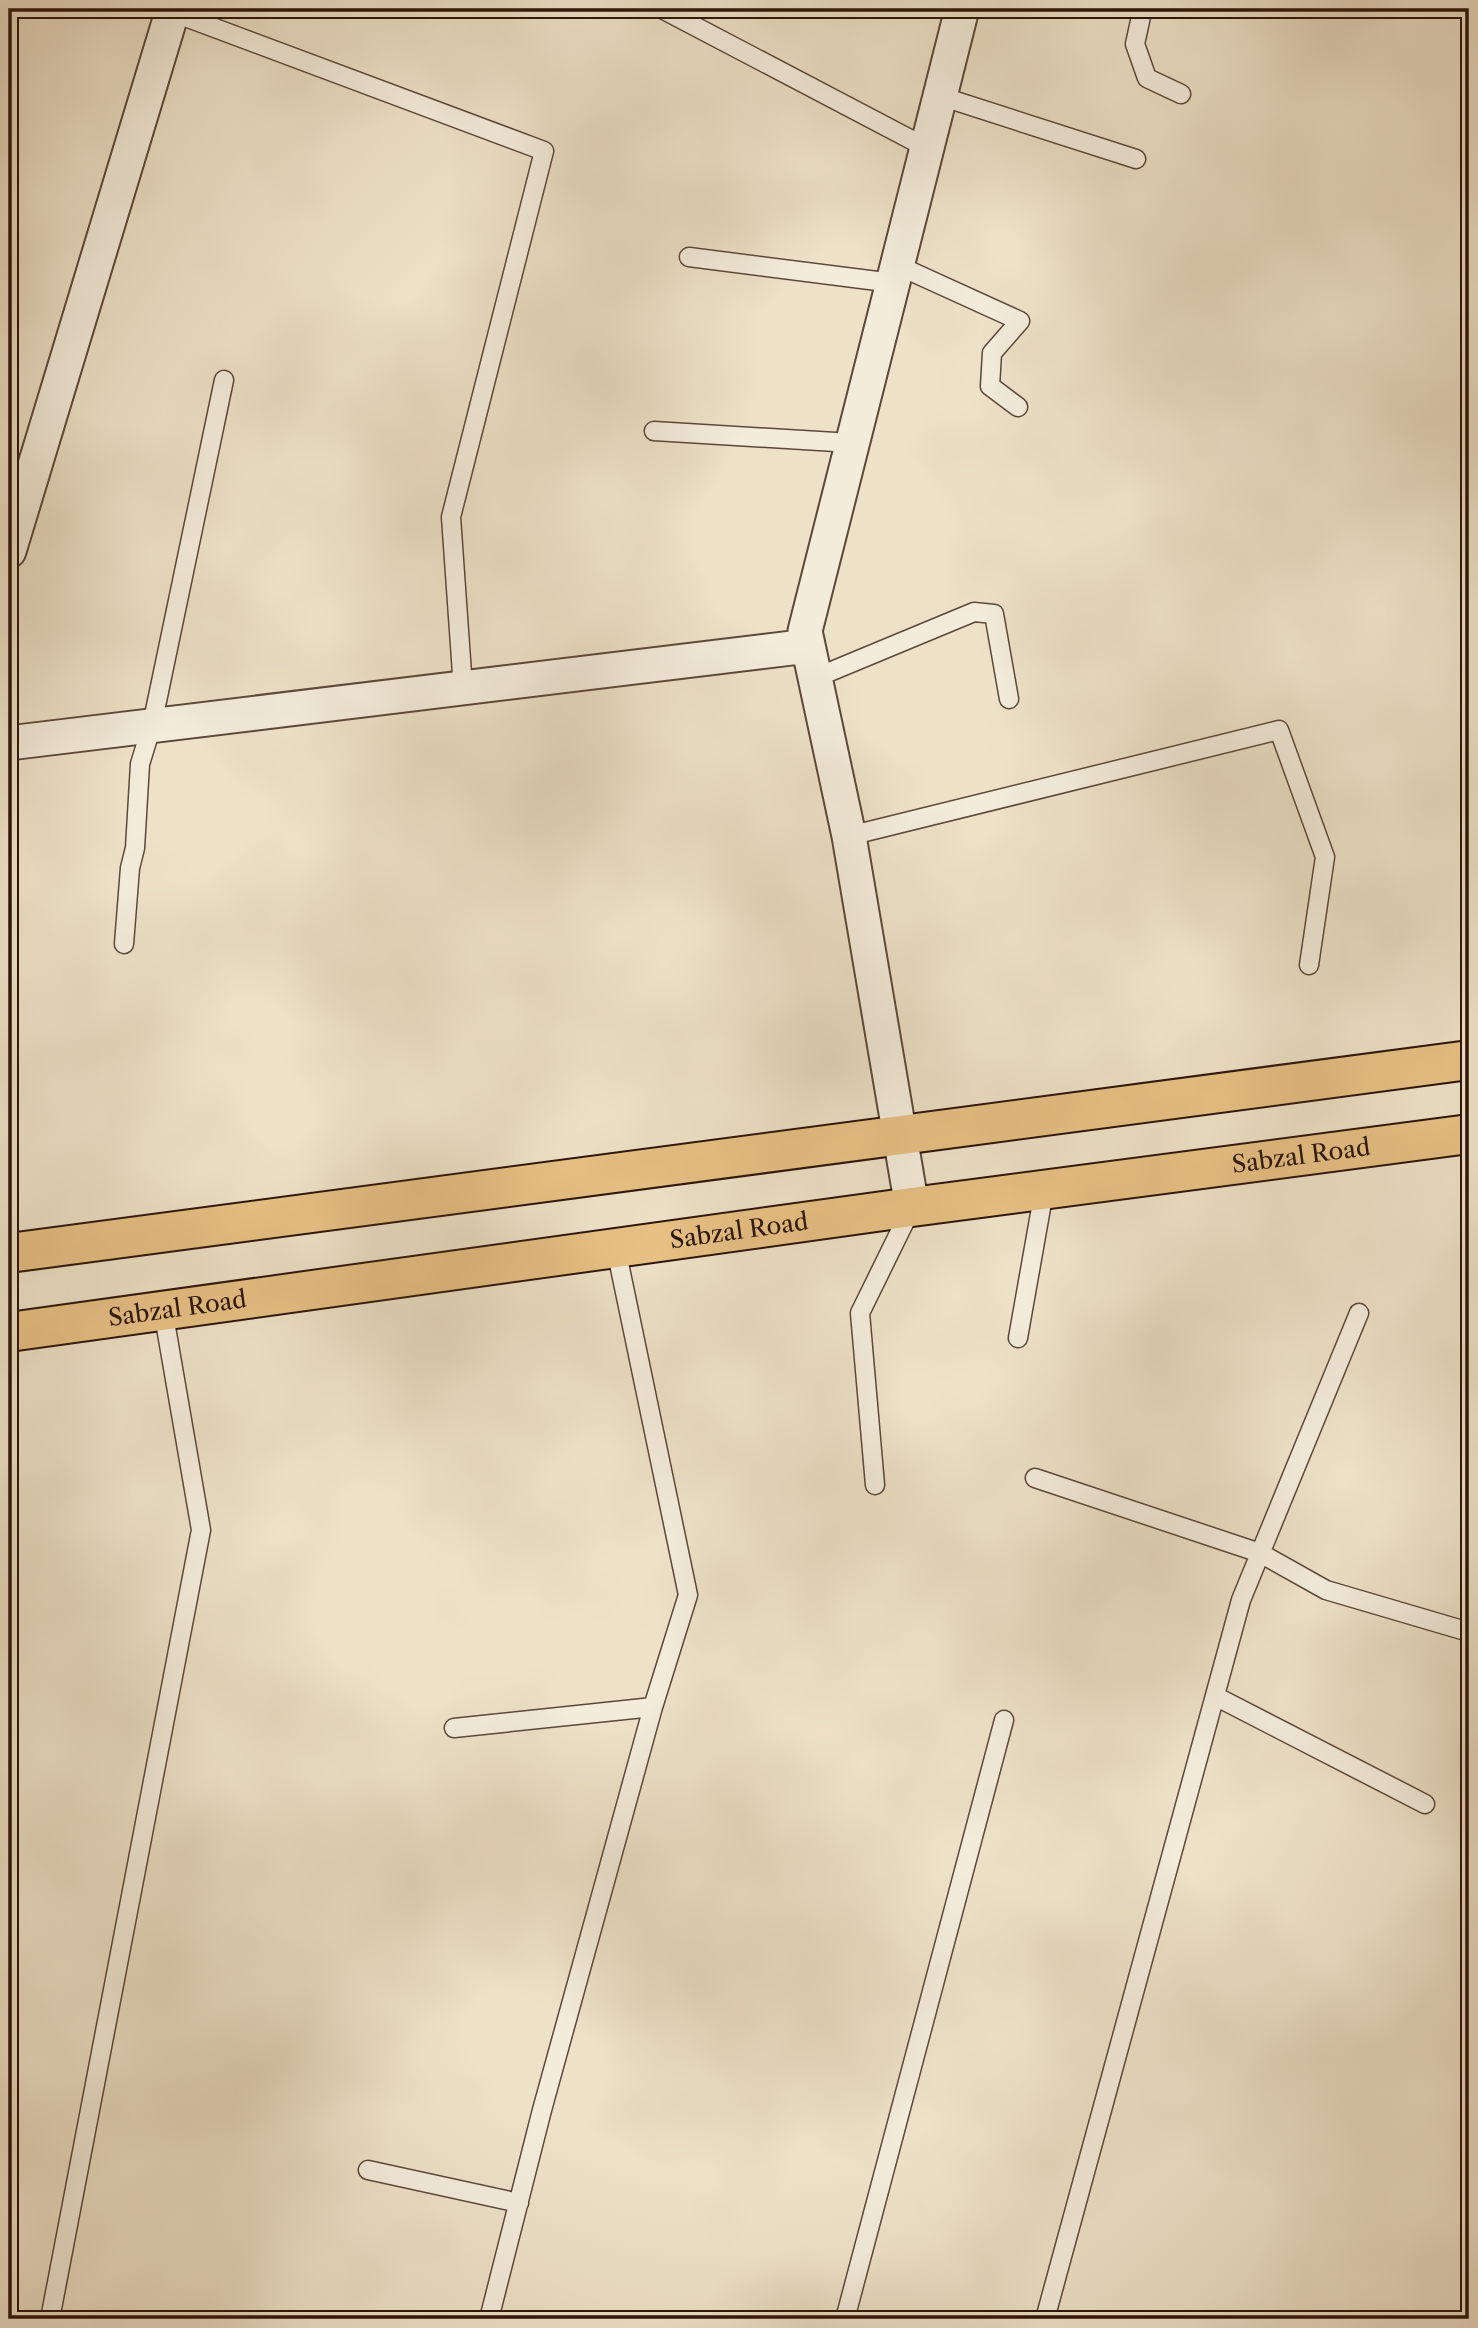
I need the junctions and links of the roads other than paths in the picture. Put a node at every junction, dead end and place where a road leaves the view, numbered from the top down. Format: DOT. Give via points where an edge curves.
graph roads {
  1 [pos="662,9"];
  2 [pos="1136,9"];
  3 [pos="172,10"];
  4 [pos="960,10"];
  5 [pos="1181,94"];
  6 [pos="940,96"];
  7 [pos="927,148"];
  8 [pos="1136,159"];
  9 [pos="689,257"];
  10 [pos="895,274"];
  11 [pos="224,380"];
  12 [pos="1018,407"];
  13 [pos="654,431"];
  14 [pos="852,443"];
  15 [pos="9,551"];
  16 [pos="808,646"];
  17 [pos="815,678"];
  18 [pos="463,688"];
  19 [pos="1009,699"];
  20 [pos="152,725"];
  21 [pos="9,743"];
  22 [pos="849,836"];
  23 [pos="124,944"];
  24 [pos="1309,965"];
  25 [pos="1468,1053"];
  26 [pos="900,1134"];
  27 [pos="1469,1134"];
  28 [pos="1044,1191"];
  29 [pos="912,1207"];
  30 [pos="616,1250"];
  31 [pos="9,1253"];
  32 [pos="163,1310"];
  33 [pos="1359,1313"];
  34 [pos="9,1332"];
  35 [pos="1018,1338"];
  36 [pos="1035,1478"];
  37 [pos="875,1485"];
  38 [pos="1260,1553"];
  39 [pos="1469,1632"];
  40 [pos="1215,1696"];
  41 [pos="653,1707"];
  42 [pos="1004,1720"];
  43 [pos="454,1728"];
  44 [pos="1425,1804"];
  45 [pos="368,2170"];
  46 [pos="519,2203"];
  47 [pos="50,2319"];
  48 [pos="489,2319"];
  49 [pos="845,2319"];
  50 [pos="1045,2319"];
  1 -- 7 [label="lane"];
  2 -- 5 [label="lane" via="1142,12 1135,44 1147,78"];
  3 -- 15 [label="street"];
  3 -- 18 [label="lane" via="544,151 451,517"];
  4 -- 6 [label="street"];
  6 -- 7 [label="street"];
  6 -- 8 [label="lane"];
  7 -- 10 [label="street"];
  9 -- 10 [label="lane"];
  10 -- 12 [label="lane" via="1020,321 992,352 990,386"];
  10 -- 14 [label="street"];
  11 -- 20 [label="lane"];
  13 -- 14 [label="lane"];
  14 -- 16 [label="street" via="805,631"];
  16 -- 17 [label="street"];
  16 -- 18 [label="street"];
  17 -- 19 [label="lane" via="974,612 993,614"];
  17 -- 22 [label="street"];
  18 -- 20 [label="street"];
  20 -- 21 [label="street"];
  20 -- 23 [label="lane" via="140,765"];
  22 -- 24 [label="lane" via="1279,730 1325,857"];
  22 -- 26 [label="street"];
  25 -- 26 [label="main road"];
  26 -- 29 [label="street"];
  26 -- 31 [label="main road"];
  27 -- 28 [label="main road, Sabzal Road"];
  28 -- 29 [label="main road, Sabzal Road"];
  28 -- 35 [label="lane"];
  29 -- 30 [label="main road, Sabzal Road"];
  29 -- 37 [label="lane" via="860,1313"];
  30 -- 32 [label="main road, Sabzal Road"];
  30 -- 41 [label="lane" via="688,1595"];
  32 -- 34 [label="main road, Sabzal Road"];
  32 -- 47 [label="lane" via="201,1530"];
  33 -- 38 [label="lane"];
  36 -- 38 [label="lane"];
  38 -- 39 [label="lane" via="1326,1590"];
  38 -- 40 [label="lane" via="1241,1600"];
  40 -- 44 [label="lane"];
  40 -- 50 [label="lane"];
  41 -- 43 [label="lane"];
  41 -- 46 [label="lane"];
  42 -- 49 [label="lane"];
  45 -- 46 [label="lane"];
  46 -- 48 [label="lane"];
}
